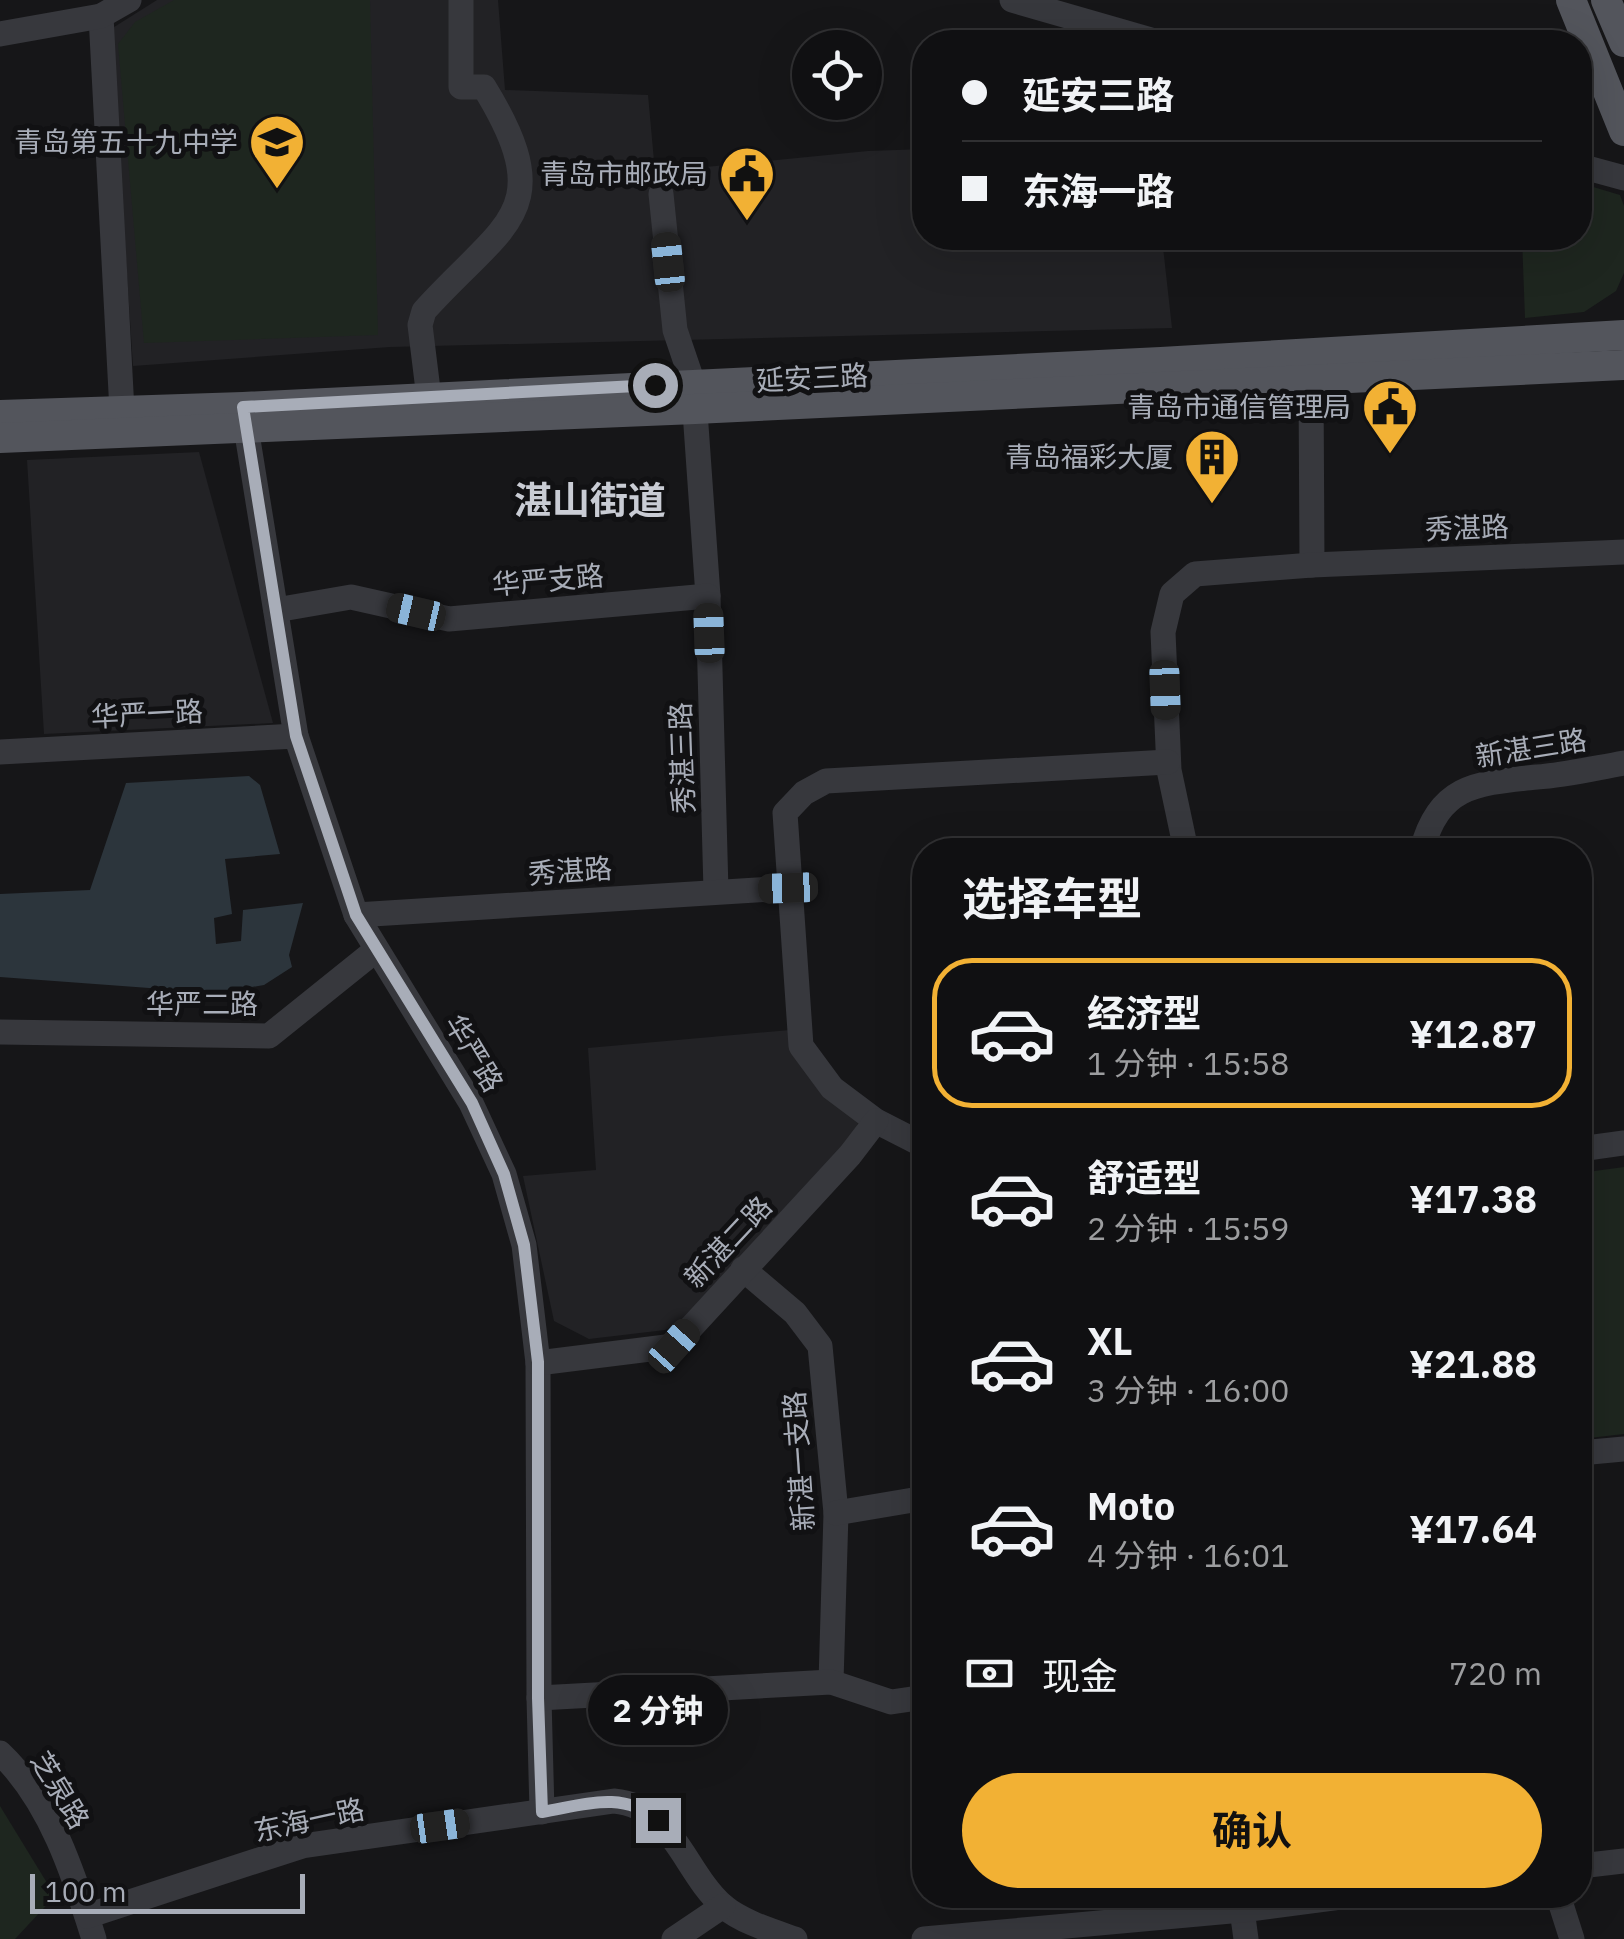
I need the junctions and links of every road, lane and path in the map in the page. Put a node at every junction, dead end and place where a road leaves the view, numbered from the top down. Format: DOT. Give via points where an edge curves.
graph roads {
  1 [pos="129,0"];
  2 [pos="461,0"];
  3 [pos="1012,0"];
  4 [pos="1570,0"];
  5 [pos="1606,0"];
  6 [pos="101,16"];
  7 [pos="1116,30"];
  8 [pos="1582,30"];
  9 [pos="0,34"];
  10 [pos="1624,42"];
  11 [pos="1592,53"];
  12 [pos="1624,131"];
  13 [pos="1592,169"];
  14 [pos="1624,178"];
  15 [pos="661,194"];
  16 [pos="1624,311"];
  17 [pos="1609,336"];
  18 [pos="1624,365"];
  19 [pos="1311,382"];
  20 [pos="694,396"];
  21 [pos="428,398"];
  22 [pos="122,411"];
  23 [pos="0,415"];
  24 [pos="244,418"];
  25 [pos="0,438"];
  26 [pos="1624,552"];
  27 [pos="1312,564"];
  28 [pos="708,596"];
  29 [pos="276,610"];
  30 [pos="296,736"];
  31 [pos="0,752"];
  32 [pos="1168,762"];
  33 [pos="1624,764"];
  34 [pos="1184,838"];
  35 [pos="1425,838"];
  36 [pos="716,891"];
  37 [pos="788,901"];
  38 [pos="356,915"];
  39 [pos="376,950"];
  40 [pos="0,1032"];
  41 [pos="876,1121"];
  42 [pos="912,1139"];
  43 [pos="1624,1142"];
  44 [pos="1592,1147"];
  45 [pos="742,1269"];
  46 [pos="538,1362"];
  47 [pos="1624,1448"];
  48 [pos="1592,1452"];
  49 [pos="912,1500"];
  50 [pos="836,1513"];
  51 [pos="832,1682"];
  52 [pos="538,1698"];
  53 [pos="912,1699"];
  54 [pos="0,1753"];
  55 [pos="542,1812"];
  56 [pos="1624,1861"];
  57 [pos="1592,1865"];
  58 [pos="723,1906"];
  59 [pos="1190,1908"];
  60 [pos="1242,1908"];
  61 [pos="1562,1908"];
  62 [pos="91,1928"];
  63 [pos="674,1939"];
  64 [pos="795,1939"];
  65 [pos="924,1939"];
  66 [pos="1246,1939"];
  67 [pos="1572,1939"];
  1 -- 6 [label="street"];
  2 -- 21 [label="street" via="461,87 484,87 517,148 520,184 498,238 424,311"];
  3 -- 7 [label="street"];
  4 -- 8 [label="main road"];
  5 -- 10 [label="main road"];
  6 -- 9 [label="street"];
  6 -- 22 [label="street"];
  11 -- 12 [label="main road"];
  13 -- 14 [label="street"];
  15 -- 20 [label="street, 秀湛三路" via="676,330"];
  16 -- 17 [label="main road"];
  17 -- 20 [label="main road, 延安三路"];
  18 -- 19 [label="main road, 延安三路"];
  19 -- 20 [label="main road, 延安三路"];
  19 -- 27 [label="street"];
  20 -- 21 [label="main road, 延安三路"];
  20 -- 24 [label="main road, 延安三路"];
  20 -- 28 [label="street, 秀湛三路"];
  21 -- 24 [label="main road, 延安三路"];
  22 -- 23 [label="main road, 延安三路"];
  22 -- 24 [label="main road, 延安三路"];
  24 -- 25 [label="main road, 延安三路"];
  24 -- 29 [label="street, 华严路"];
  26 -- 27 [label="street, 秀湛路"];
  27 -- 32 [label="street, 秀湛路" via="1195,574 1172,594 1163,632"];
  28 -- 29 [label="street, 华严支路" via="449,619 351,597"];
  28 -- 36 [label="street, 秀湛三路"];
  29 -- 30 [label="street, 华严路"];
  30 -- 31 [label="street, 华严一路"];
  30 -- 38 [label="street, 华严路"];
  32 -- 34 [label="street, 秀湛路"];
  32 -- 37 [label="street" via="826,781 784,813"];
  33 -- 35 [label="street, 新湛三路" via="1471,786 1448,798"];
  36 -- 37 [label="street, 秀湛路"];
  36 -- 38 [label="street, 秀湛路"];
  37 -- 41 [label="street" via="801,1046 832,1088"];
  38 -- 39 [label="street, 华严路"];
  39 -- 40 [label="street, 华严二路" via="269,1036"];
  39 -- 46 [label="street, 华严路" via="472,1103 504,1174 524,1245"];
  41 -- 42 [label="street"];
  41 -- 45 [label="street, 新湛二路"];
  43 -- 44 [label="street"];
  45 -- 46 [label="street, 新湛二路" via="674,1346"];
  45 -- 50 [label="street, 新湛一支路" via="796,1312 820,1346"];
  46 -- 52 [label="street, 华严路"];
  47 -- 48 [label="street"];
  49 -- 50 [label="street"];
  50 -- 51 [label="street, 新湛一支路"];
  51 -- 52 [label="street"];
  51 -- 53 [label="street" via="891,1702"];
  52 -- 55 [label="street, 华严路"];
  54 -- 62 [label="street, 芝泉路" via="52,1827"];
  55 -- 58 [label="street, 东海一路" via="614,1801 645,1809"];
  55 -- 62 [label="street, 东海一路" via="302,1846"];
  56 -- 57 [label="street"];
  58 -- 63 [label="street"];
  58 -- 64 [label="street, 东海一路"];
  59 -- 65 [label="street"];
  60 -- 66 [label="street"];
  61 -- 67 [label="street"];
}
